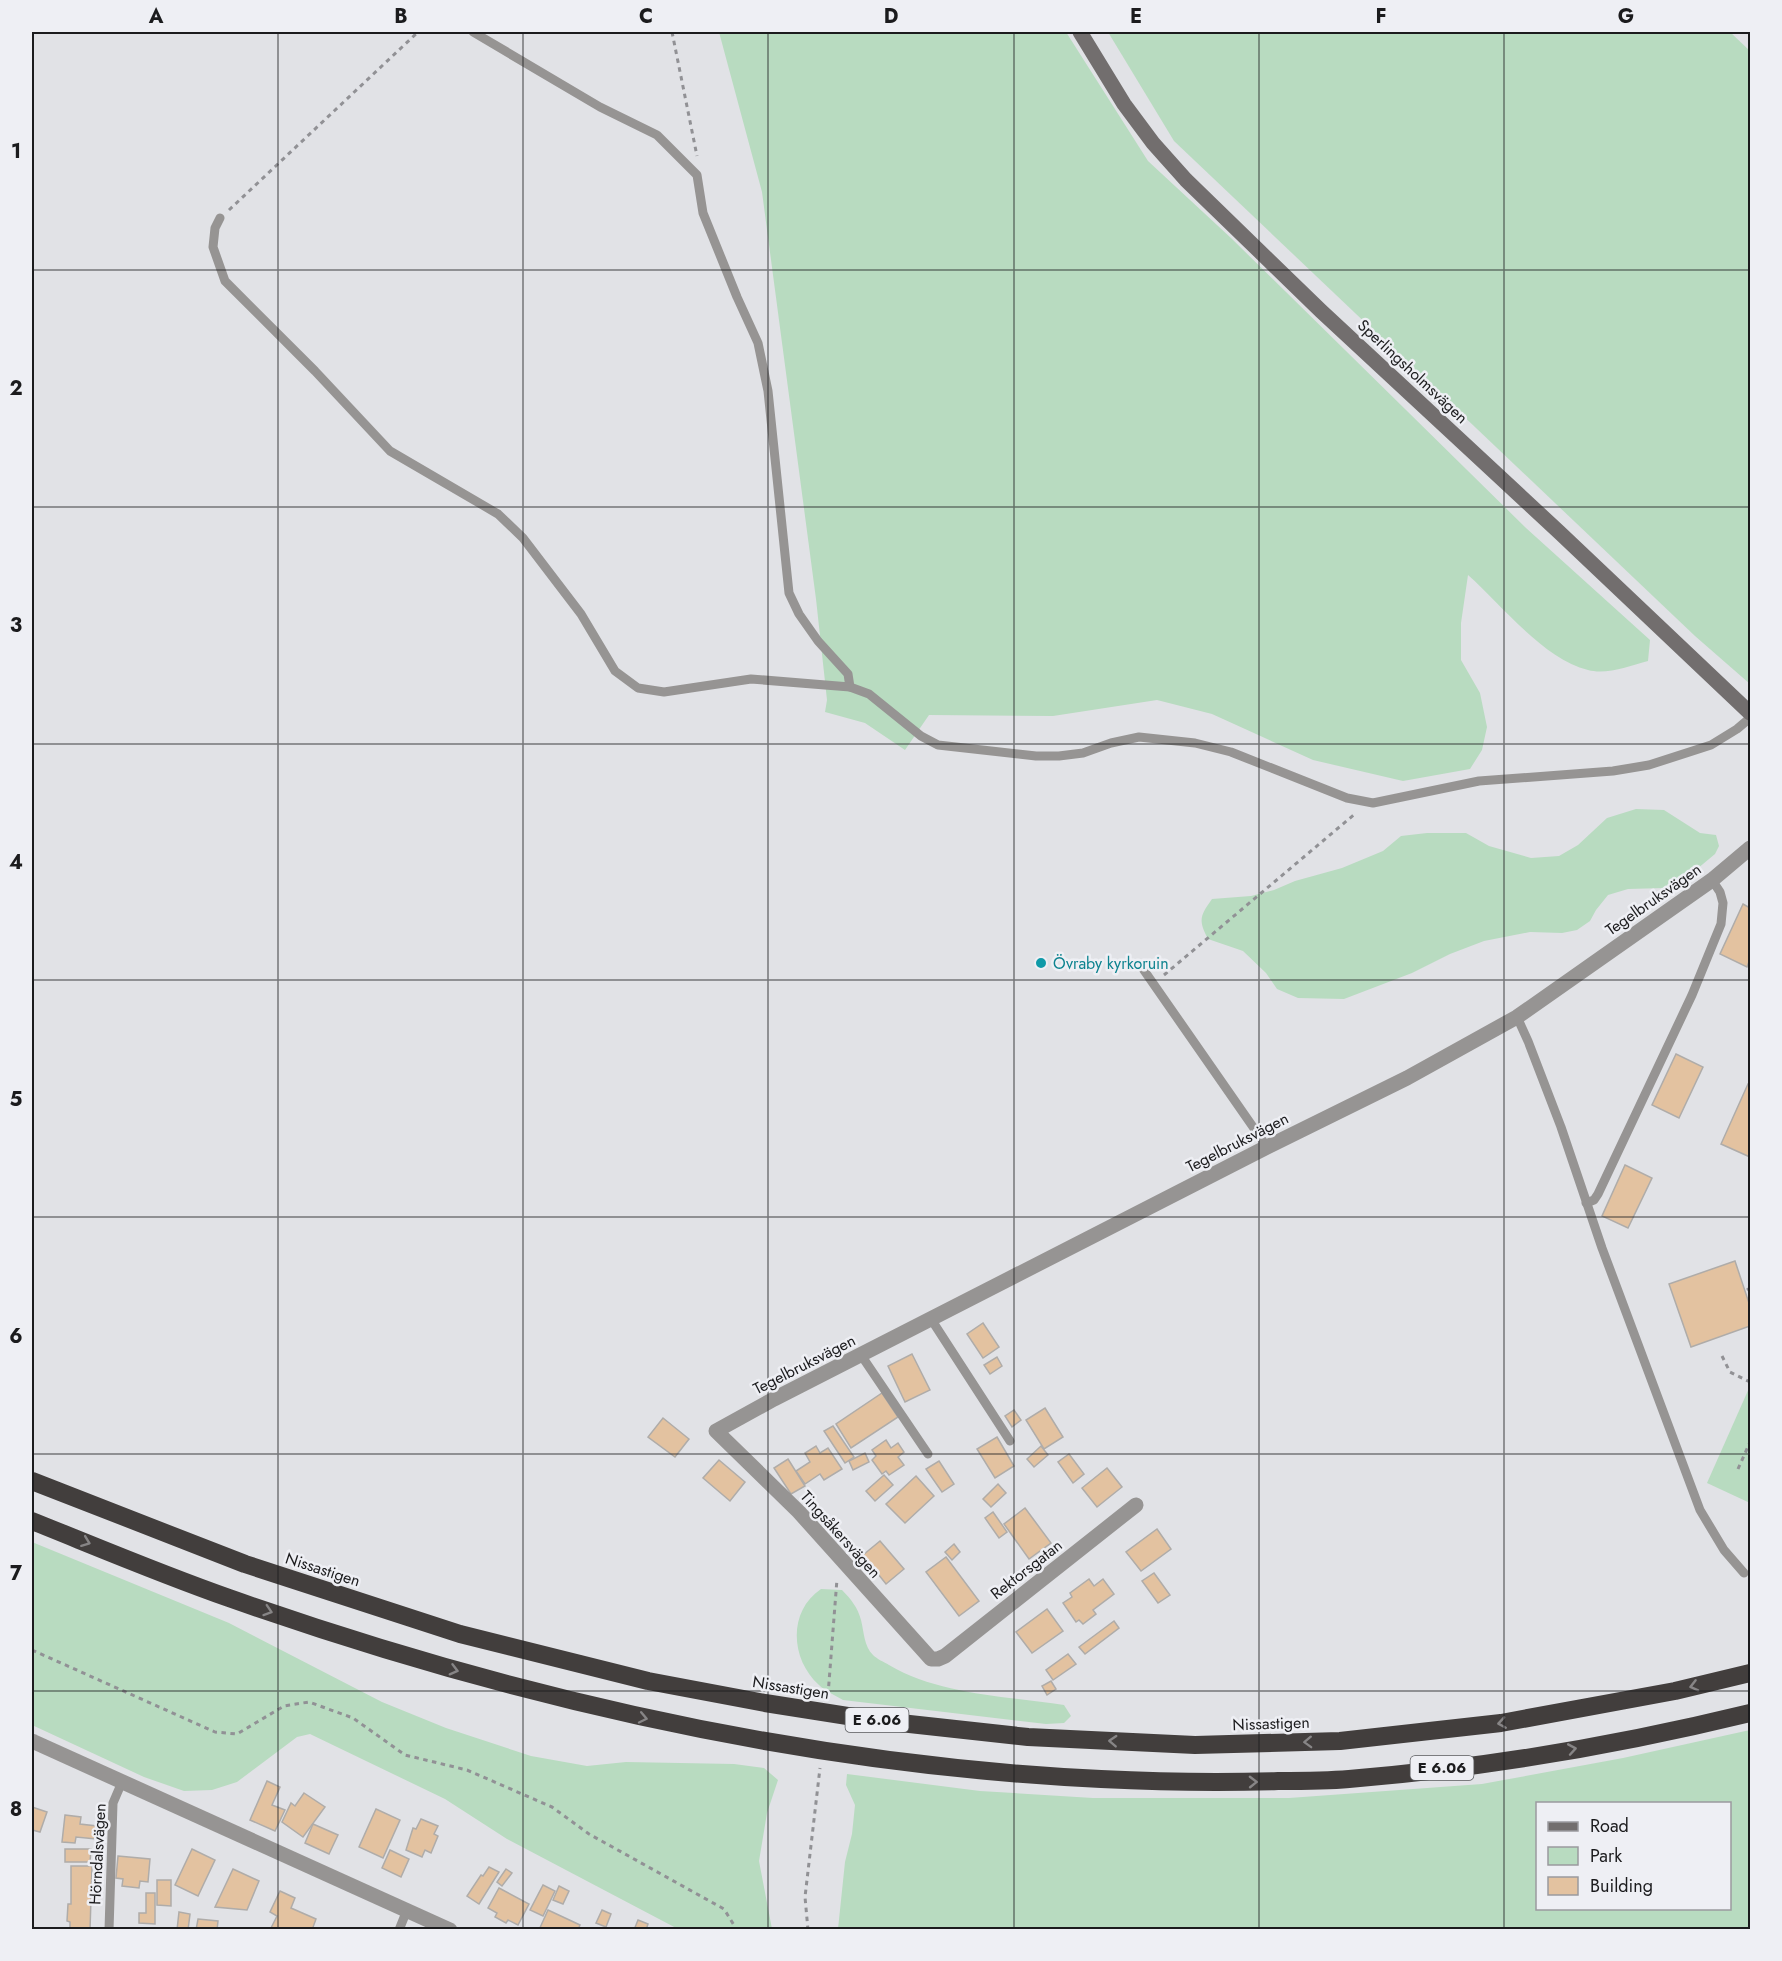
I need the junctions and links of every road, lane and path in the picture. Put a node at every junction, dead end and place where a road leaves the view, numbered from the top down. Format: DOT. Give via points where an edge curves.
graph roads {
  1 [pos="418,32"];
  2 [pos="473,32"];
  3 [pos="672,32"];
  4 [pos="1080,32"];
  5 [pos="697,176"];
  6 [pos="220,218"];
  7 [pos="850,687"];
  8 [pos="1750,713"];
  9 [pos="1750,718"];
  10 [pos="1369,802"];
  11 [pos="1750,848"];
  12 [pos="1712,880"];
  13 [pos="1141,966"];
  14 [pos="1153,984"];
  15 [pos="1517,1017"];
  16 [pos="1267,1147"];
  17 [pos="1586,1203"];
  18 [pos="931,1318"];
  19 [pos="861,1355"];
  20 [pos="1722,1356"];
  21 [pos="1750,1382"];
  22 [pos="716,1431"];
  23 [pos="1010,1441"];
  24 [pos="1750,1442"];
  25 [pos="928,1454"];
  26 [pos="1738,1469"];
  27 [pos="32,1481"];
  28 [pos="1136,1505"];
  29 [pos="32,1521"];
  30 [pos="844,1564"];
  31 [pos="1744,1573"];
  32 [pos="32,1650"];
  33 [pos="938,1659"];
  34 [pos="1750,1672"];
  35 [pos="828,1695"];
  36 [pos="1750,1713"];
  37 [pos="32,1741"];
  38 [pos="821,1766"];
  39 [pos="122,1782"];
  40 [pos="406,1910"];
  41 [pos="109,1929"];
  42 [pos="399,1929"];
  43 [pos="450,1929"];
  44 [pos="737,1929"];
  45 [pos="808,1929"];
  1 -- 6 [label="path"];
  2 -- 5 [label="lane" via="600,107 657,135"];
  3 -- 5 [label="path" via="697,158"];
  4 -- 8 [label="street, Sperlingsholmsvägen" via="1124,104 1186,180"];
  5 -- 7 [label="lane" via="703,213 758,343 768,391 789,593 818,641 848,674"];
  6 -- 7 [label="lane" via="213,247 225,281 390,451 498,513 524,538 581,614 615,671 638,688 664,692 751,679"];
  7 -- 10 [label="lane" via="869,694 938,745 1059,756 1139,737 1195,743 1232,752 1347,798"];
  9 -- 10 [label="lane" via="1711,745 1649,765 1479,782"];
  10 -- 14 [label="path"];
  11 -- 12 [label="street, Tegelbruksvägen"];
  12 -- 15 [label="street, Tegelbruksvägen"];
  12 -- 17 [label="lane" via="1723,903 1721,924 1598,1194"];
  13 -- 14 [label="lane"];
  14 -- 16 [label="lane"];
  15 -- 16 [label="street, Tegelbruksvägen" via="1407,1078"];
  15 -- 17 [label="lane" via="1561,1126"];
  16 -- 18 [label="street, Tegelbruksvägen"];
  17 -- 31 [label="lane" via="1700,1510 1724,1550"];
  18 -- 19 [label="street, Tegelbruksvägen"];
  18 -- 23 [label="lane"];
  19 -- 22 [label="street, Tegelbruksvägen"];
  19 -- 25 [label="lane"];
  20 -- 21 [label="path" via="1730,1372"];
  22 -- 30 [label="street, Tingsåkersvägen" via="799,1512"];
  24 -- 26 [label="path"];
  34 -- 27 [label="highway, Nissastigen / E 6.06, one-way" via="1675,1691 1501,1723 1340,1741 1195,1745 1028,1737 873,1720 648,1681 460,1634 245,1564"];
  28 -- 33 [label="street, Rektorsgatan"];
  29 -- 36 [label="highway, E 6.06, one-way" via="228,1598 450,1669 642,1718 887,1760 1028,1775 1183,1783 1346,1780 1507,1760"];
  30 -- 33 [label="street, Tingsåkersvägen" via="931,1659"];
  30 -- 35 [label="path" via="838,1575"];
  32 -- 44 [label="path" via="215,1732 237,1734 284,1706 309,1702 353,1718 405,1755 467,1770 552,1807 589,1834 724,1909"];
  37 -- 39 [label="street"];
  38 -- 45 [label="path" via="805,1898"];
  39 -- 40 [label="street"];
  39 -- 41 [label="lane, Hörndalsvägen" via="113,1803"];
  40 -- 42 [label="lane"];
  40 -- 43 [label="street"];
}
